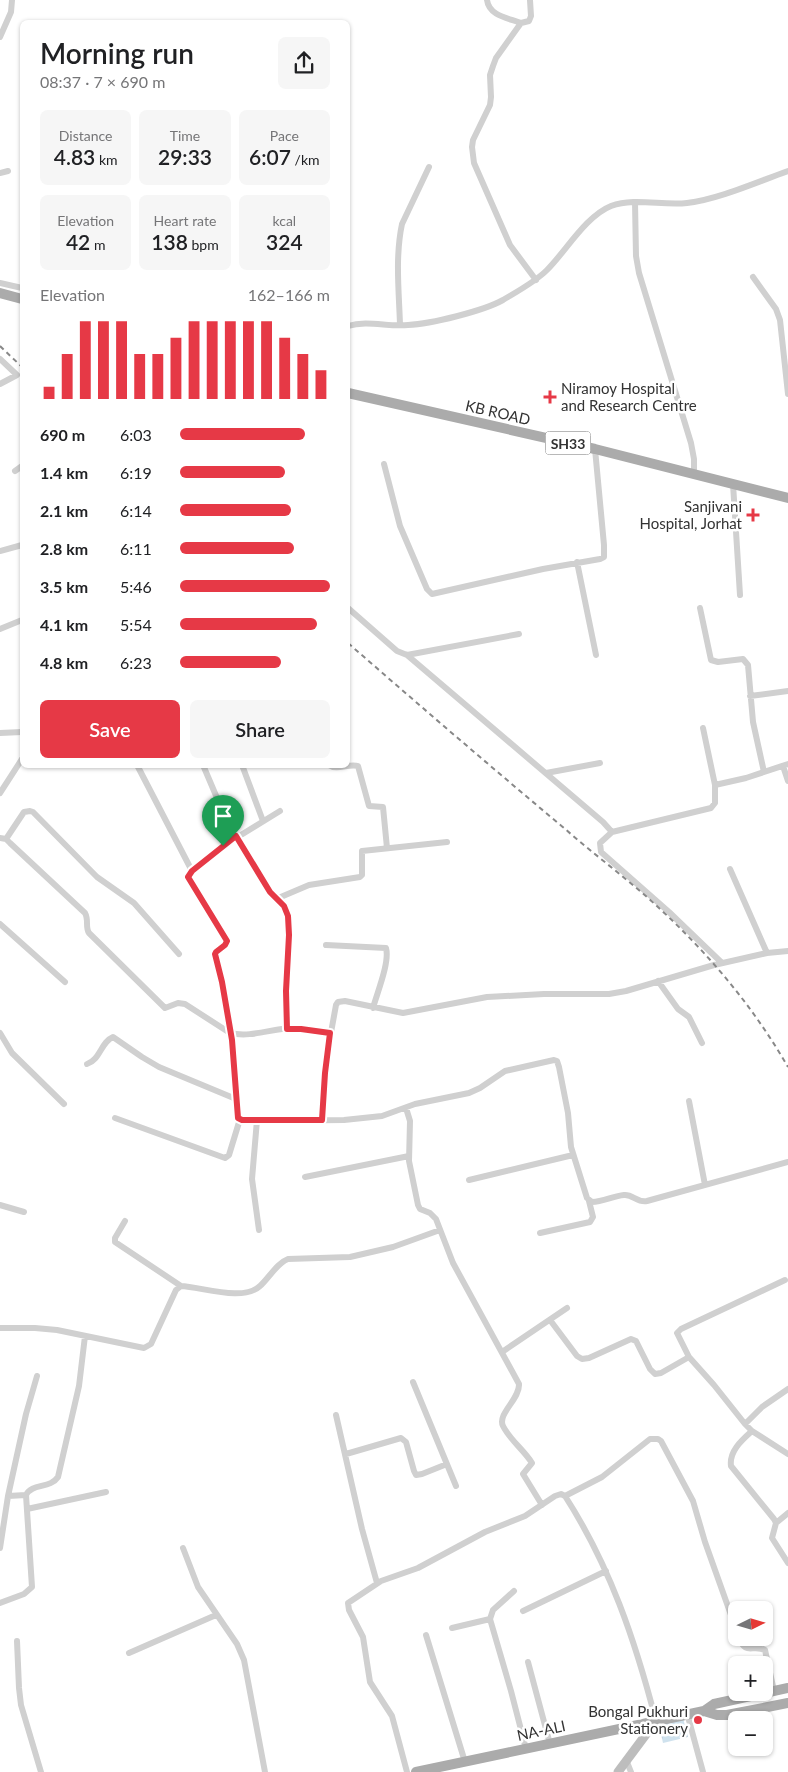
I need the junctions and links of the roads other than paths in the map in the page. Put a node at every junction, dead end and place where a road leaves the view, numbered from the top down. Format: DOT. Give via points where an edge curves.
graph roads {
  1 [pos="12,0"];
  2 [pos="488,0"];
  3 [pos="530,0"];
  4 [pos="521,24"];
  5 [pos="0,37"];
  6 [pos="429,167"];
  7 [pos="8,171"];
  8 [pos="788,171"];
  9 [pos="0,173"];
  10 [pos="636,202"];
  11 [pos="753,277"];
  12 [pos="536,280"];
  13 [pos="0,283"];
  14 [pos="20,288"];
  15 [pos="0,293"];
  16 [pos="20,298"];
  17 [pos="400,325"];
  18 [pos="350,326"];
  19 [pos="0,359"];
  20 [pos="0,384"];
  21 [pos="350,393"];
  22 [pos="788,394"];
  23 [pos="595,449"];
  24 [pos="384,464"];
  25 [pos="20,467"];
  26 [pos="15,471"];
  27 [pos="694,475"];
  28 [pos="733,484"];
  29 [pos="788,498"];
  30 [pos="20,546"];
  31 [pos="0,551"];
  32 [pos="577,562"];
  33 [pos="740,595"];
  34 [pos="700,608"];
  35 [pos="350,610"];
  36 [pos="20,621"];
  37 [pos="0,629"];
  38 [pos="519,634"];
  39 [pos="408,655"];
  40 [pos="596,656"];
  41 [pos="788,691"];
  42 [pos="750,696"];
  43 [pos="703,728"];
  44 [pos="20,732"];
  45 [pos="0,733"];
  46 [pos="20,762"];
  47 [pos="600,763"];
  48 [pos="350,765"];
  49 [pos="786,765"];
  50 [pos="139,768"];
  51 [pos="204,768"];
  52 [pos="243,768"];
  53 [pos="764,772"];
  54 [pos="546,773"];
  55 [pos="788,781"];
  56 [pos="715,785"];
  57 [pos="0,793"];
  58 [pos="280,811"];
  59 [pos="263,820"];
  60 [pos="612,832"];
  61 [pos="235,837"];
  62 [pos="3,838"];
  63 [pos="447,842"];
  64 [pos="387,848"];
  65 [pos="730,869"];
  66 [pos="192,871"];
  67 [pos="276,899"];
  68 [pos="0,924"];
  69 [pos="326,945"];
  70 [pos="788,951"];
  71 [pos="767,953"];
  72 [pos="179,954"];
  73 [pos="722,963"];
  74 [pos="658,981"];
  75 [pos="65,982"];
  76 [pos="373,1008"];
  77 [pos="287,1029"];
  78 [pos="230,1033"];
  79 [pos="330,1033"];
  80 [pos="0,1034"];
  81 [pos="702,1043"];
  82 [pos="88,1064"];
  83 [pos="236,1099"];
  84 [pos="689,1101"];
  85 [pos="64,1104"];
  86 [pos="406,1108"];
  87 [pos="115,1118"];
  88 [pos="240,1119"];
  89 [pos="257,1120"];
  90 [pos="322,1120"];
  91 [pos="573,1155"];
  92 [pos="409,1156"];
  93 [pos="788,1162"];
  94 [pos="305,1177"];
  95 [pos="469,1180"];
  96 [pos="705,1185"];
  97 [pos="589,1201"];
  98 [pos="0,1205"];
  99 [pos="24,1212"];
  100 [pos="125,1220"];
  101 [pos="259,1230"];
  102 [pos="440,1230"];
  103 [pos="540,1233"];
  104 [pos="786,1280"];
  105 [pos="181,1286"];
  106 [pos="567,1308"];
  107 [pos="550,1320"];
  108 [pos="0,1328"];
  109 [pos="85,1336"];
  110 [pos="502,1352"];
  111 [pos="689,1357"];
  112 [pos="37,1376"];
  113 [pos="413,1382"];
  114 [pos="788,1389"];
  115 [pos="336,1415"];
  116 [pos="745,1424"];
  117 [pos="752,1431"];
  118 [pos="346,1454"];
  119 [pos="788,1454"];
  120 [pos="447,1464"];
  121 [pos="456,1486"];
  122 [pos="106,1492"];
  123 [pos="26,1495"];
  124 [pos="8,1496"];
  125 [pos="565,1496"];
  126 [pos="542,1505"];
  127 [pos="27,1508"];
  128 [pos="788,1513"];
  129 [pos="776,1523"];
  130 [pos="0,1548"];
  131 [pos="183,1548"];
  132 [pos="788,1563"];
  133 [pos="606,1571"];
  134 [pos="378,1583"];
  135 [pos="514,1591"];
  136 [pos="0,1603"];
  137 [pos="728,1606"];
  138 [pos="523,1611"];
  139 [pos="216,1615"];
  140 [pos="490,1619"];
  141 [pos="452,1628"];
  142 [pos="426,1635"];
  143 [pos="17,1641"];
  144 [pos="743,1646"];
  145 [pos="129,1653"];
  146 [pos="528,1662"];
  147 [pos="788,1688"];
  148 [pos="774,1691"];
  149 [pos="788,1692"];
  150 [pos="788,1703"];
  151 [pos="704,1711"];
  152 [pos="687,1713"];
  153 [pos="656,1721"];
  154 [pos="550,1744"];
  155 [pos="526,1749"];
  156 [pos="465,1762"];
  157 [pos="627,1762"];
  158 [pos="41,1772"];
  159 [pos="265,1772"];
  160 [pos="407,1772"];
  161 [pos="416,1772"];
  162 [pos="618,1772"];
  163 [pos="631,1772"];
  164 [pos="704,1772"];
  1 -- 5 [label="street" via="11,12"];
  2 -- 4 [label="street" via="488,7 495,13"];
  3 -- 4 [label="street" via="531,16 529,21"];
  4 -- 12 [label="street" via="492,66 490,106 472,147 474,162 510,245"];
  6 -- 17 [label="street" via="400,234"];
  7 -- 9 [label="street"];
  8 -- 10 [label="street" via="699,200"];
  10 -- 12 [label="street" via="602,211"];
  10 -- 27 [label="street" via="639,273 691,444"];
  11 -- 22 [label="street" via="780,320"];
  12 -- 17 [label="street" via="482,309"];
  13 -- 14 [label="street"];
  15 -- 16 [label="main road"];
  17 -- 18 [label="street"];
  19 -- 20 [label="street" via="16,374"];
  21 -- 23 [label="main road, KB ROAD / SH33"];
  23 -- 27 [label="main road, KB ROAD / SH33"];
  23 -- 32 [label="street" via="605,552 600,559"];
  24 -- 32 [label="street" via="400,526 432,594"];
  25 -- 26 [label="street"];
  27 -- 28 [label="main road, KB ROAD / SH33"];
  28 -- 29 [label="main road, KB ROAD / SH33"];
  28 -- 33 [label="street"];
  30 -- 31 [label="street"];
  32 -- 40 [label="street"];
  34 -- 42 [label="street" via="711,660 746,661"];
  35 -- 39 [label="street" via="398,651"];
  36 -- 37 [label="street"];
  38 -- 39 [label="street"];
  39 -- 54 [label="street"];
  41 -- 42 [label="street"];
  42 -- 53 [label="street"];
  43 -- 56 [label="street"];
  44 -- 45 [label="street"];
  46 -- 57 [label="street"];
  47 -- 54 [label="street"];
  48 -- 64 [label="street" via="358,766 369,806 383,807"];
  49 -- 53 [label="street"];
  49 -- 55 [label="street"];
  50 -- 66 [label="street"];
  51 -- 61 [label="street"];
  52 -- 59 [label="street"];
  53 -- 56 [label="street"];
  54 -- 60 [label="street"];
  56 -- 60 [label="street" via="715,803 711,808"];
  58 -- 59 [label="street"];
  59 -- 61 [label="street"];
  60 -- 73 [label="street" via="600,843 601,852"];
  61 -- 66 [label="street"];
  61 -- 67 [label="street"];
  62 -- 72 [label="street" via="24,812 30,810 97,877 129,899"];
  62 -- 78 [label="street" via="85,913 87,930 161,1005 166,1008 185,1004"];
  63 -- 64 [label="street"];
  64 -- 67 [label="street" via="362,851 362,875 358,878 314,884"];
  65 -- 71 [label="street"];
  66 -- 78 [label="street" via="189,880 227,941 215,954"];
  67 -- 77 [label="street" via="288,916"];
  68 -- 75 [label="street"];
  69 -- 76 [label="street" via="386,948 385,967"];
  70 -- 71 [label="street"];
  71 -- 73 [label="street"];
  73 -- 74 [label="street"];
  74 -- 76 [label="street" via="609,994 487,997 403,1013"];
  74 -- 81 [label="street" via="678,1009 689,1018"];
  76 -- 79 [label="street" via="338,1002"];
  77 -- 78 [label="street" via="256,1034"];
  77 -- 79 [label="street"];
  78 -- 83 [label="street"];
  79 -- 90 [label="street"];
  80 -- 85 [label="street" via="12,1053"];
  82 -- 83 [label="street" via="113,1037 159,1067"];
  83 -- 88 [label="street"];
  84 -- 96 [label="street"];
  86 -- 90 [label="street" via="364,1118"];
  86 -- 91 [label="street" via="475,1091 505,1071 554,1060 559,1067"];
  86 -- 92 [label="street" via="410,1121"];
  87 -- 88 [label="street" via="225,1158 229,1155"];
  88 -- 89 [label="street"];
  89 -- 90 [label="street"];
  89 -- 101 [label="street" via="252,1179"];
  91 -- 95 [label="street"];
  91 -- 97 [label="street"];
  92 -- 94 [label="street"];
  92 -- 102 [label="street" via="418,1205 434,1216"];
  93 -- 96 [label="street"];
  96 -- 97 [label="street" via="643,1202 627,1195 595,1203"];
  97 -- 103 [label="street" via="593,1217 590,1222"];
  98 -- 99 [label="street"];
  100 -- 105 [label="street" via="116,1242"];
  102 -- 105 [label="street" via="393,1248 350,1257 288,1259 259,1288 247,1292"];
  102 -- 110 [label="street" via="453,1262"];
  104 -- 111 [label="street" via="678,1331"];
  105 -- 109 [label="street" via="148,1347"];
  106 -- 107 [label="street"];
  107 -- 110 [label="street"];
  107 -- 111 [label="street" via="582,1359 631,1339 636,1341 655,1374"];
  108 -- 109 [label="street" via="57,1330"];
  109 -- 123 [label="street" via="79,1386 58,1476 51,1484 31,1489"];
  110 -- 126 [label="street" via="519,1389 502,1422 532,1463 523,1474"];
  111 -- 116 [label="street"];
  112 -- 124 [label="street"];
  113 -- 120 [label="street"];
  114 -- 116 [label="street"];
  115 -- 118 [label="street"];
  116 -- 117 [label="street"];
  117 -- 119 [label="street"];
  117 -- 129 [label="street" via="736,1448 730,1460 731,1466"];
  118 -- 120 [label="street" via="401,1438 406,1442 416,1475"];
  118 -- 134 [label="street" via="362,1529"];
  120 -- 121 [label="street"];
  122 -- 127 [label="street"];
  123 -- 124 [label="street"];
  123 -- 127 [label="street"];
  124 -- 130 [label="street"];
  125 -- 126 [label="street" via="558,1494"];
  125 -- 133 [label="street" via="588,1532"];
  125 -- 137 [label="street" via="602,1477 650,1439 658,1439 696,1508"];
  126 -- 134 [label="street" via="418,1568"];
  127 -- 136 [label="street" via="32,1587 24,1594"];
  128 -- 129 [label="street"];
  129 -- 132 [label="street" via="772,1538"];
  131 -- 139 [label="street" via="198,1587"];
  133 -- 138 [label="street"];
  133 -- 153 [label="street" via="645,1676"];
  134 -- 160 [label="street" via="347,1606 363,1637 370,1682 389,1710"];
  135 -- 140 [label="street" via="492,1610"];
  139 -- 145 [label="street"];
  139 -- 159 [label="street" via="237,1644 244,1660"];
  140 -- 141 [label="street"];
  140 -- 155 [label="street"];
  142 -- 156 [label="street"];
  143 -- 158 [label="street" via="21,1705"];
  144 -- 148 [label="street" via="765,1650"];
  146 -- 154 [label="street"];
  147 -- 148 [label="main road, NA-ALI"];
  148 -- 151 [label="main road, NA-ALI" via="714,1704"];
  149 -- 151 [label="main road"];
  150 -- 151 [label="main road" via="727,1715"];
  151 -- 152 [label="main road, NA-ALI"];
  152 -- 153 [label="main road, NA-ALI"];
  152 -- 164 [label="street"];
  153 -- 154 [label="main road, NA-ALI"];
  153 -- 157 [label="street"];
  154 -- 155 [label="main road, NA-ALI"];
  155 -- 156 [label="main road, NA-ALI"];
  156 -- 161 [label="main road, NA-ALI"];
  157 -- 162 [label="street"];
  157 -- 163 [label="street"];
}
